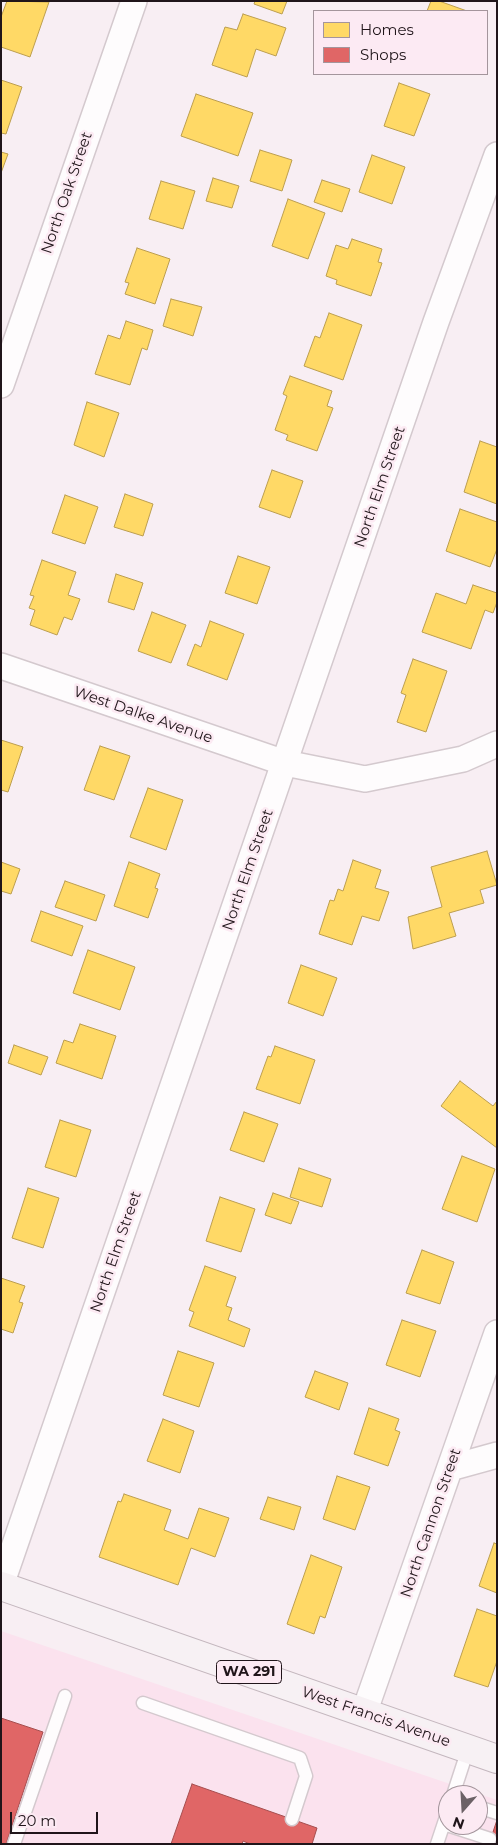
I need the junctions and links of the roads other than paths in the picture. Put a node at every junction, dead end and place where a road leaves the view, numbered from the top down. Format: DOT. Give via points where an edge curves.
graph roads {
  1 [pos="134,1"];
  2 [pos="497,155"];
  3 [pos="1,385"];
  4 [pos="1,666"];
  5 [pos="497,744"];
  6 [pos="285,763"];
  7 [pos="497,1333"];
  8 [pos="497,1455"];
  9 [pos="450,1468"];
  10 [pos="1,1586"];
  11 [pos="65,1696"];
  12 [pos="143,1703"];
  13 [pos="364,1713"];
  14 [pos="468,1749"];
  15 [pos="497,1759"];
  16 [pos="456,1785"];
  17 [pos="292,1819"];
  18 [pos="478,1835"];
  19 [pos="490,1839"];
  20 [pos="14,1844"];
  1 -- 3 [label="street, North Oak Street"];
  2 -- 6 [label="street, North Elm Street" via="436,322"];
  4 -- 6 [label="street, West Dalke Avenue"];
  5 -- 6 [label="street, West Dalke Avenue" via="464,759 365,779"];
  6 -- 10 [label="street, North Elm Street"];
  7 -- 9 [label="street, North Cannon Street"];
  8 -- 9 [label="street"];
  9 -- 13 [label="street, North Cannon Street"];
  10 -- 13 [label="main road, West Francis Avenue / WA 291"];
  11 -- 20 [label="lane"];
  12 -- 17 [label="lane" via="300,1758 306,1776"];
  13 -- 14 [label="main road, West Francis Avenue / WA 291"];
  14 -- 15 [label="main road, West Francis Avenue / WA 291"];
  14 -- 16 [label="lane"];
  18 -- 19 [label="lane"];
}
